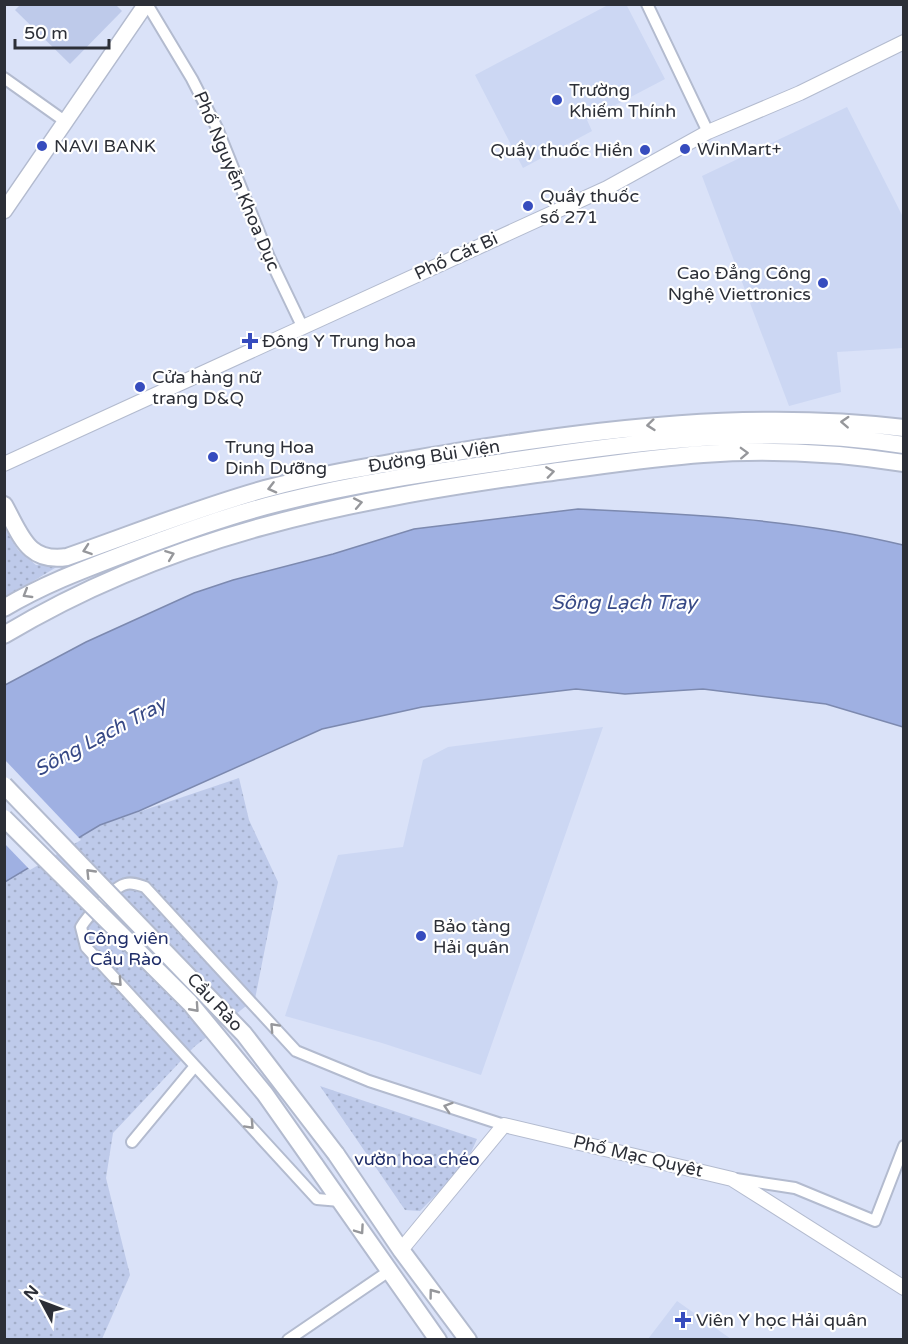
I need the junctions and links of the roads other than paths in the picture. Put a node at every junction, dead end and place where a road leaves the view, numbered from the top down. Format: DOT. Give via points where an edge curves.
graph roads {
  1 [pos="146,4"];
  2 [pos="646,4"];
  3 [pos="903,42"];
  4 [pos="4,78"];
  5 [pos="66,122"];
  6 [pos="708,132"];
  7 [pos="4,211"];
  8 [pos="303,328"];
  9 [pos="903,428"];
  10 [pos="903,445"];
  11 [pos="903,463"];
  12 [pos="4,464"];
  13 [pos="4,505"];
  14 [pos="194,519"];
  15 [pos="4,608"];
  16 [pos="4,635"];
  17 [pos="4,785"];
  18 [pos="4,818"];
  19 [pos="195,1066"];
  20 [pos="504,1125"];
  21 [pos="132,1142"];
  22 [pos="903,1146"];
  23 [pos="732,1179"];
  24 [pos="340,1201"];
  25 [pos="401,1250"];
  26 [pos="389,1271"];
  27 [pos="903,1288"];
  28 [pos="304,1335"];
  29 [pos="288,1340"];
  30 [pos="438,1340"];
  31 [pos="468,1340"];
  1 -- 5 [label="main road"];
  1 -- 8 [label="street, Phố Nguyễn Khoa Dục" via="217,128 269,257"];
  2 -- 6 [label="street"];
  3 -- 6 [label="street, Phố Cát Bi" via="800,93"];
  4 -- 5 [label="street"];
  5 -- 7 [label="main road"];
  6 -- 8 [label="street, Phố Cát Bi" via="607,188"];
  8 -- 12 [label="street, Phố Cát Bi"];
  9 -- 14 [label="main road, Đường Bùi Viện, one-way" via="797,419 639,427 332,473"];
  10 -- 14 [label="main road, Đường Bùi Viện" via="761,435 640,443 358,485"];
  16 -- 11 [label="main road, Đường Bùi Viện, one-way" via="51,607 131,570 206,542 361,502 514,477 704,454 824,455"];
  14 -- 13 [label="main road, Đường Bùi Viện, one-way" via="56,559 33,552"];
  14 -- 15 [label="main road, Đường Bùi Viện, one-way" via="41,586"];
  25 -- 17 [label="main road, Cầu Rào, one-way, bridge" via="283,1081 237,1026"];
  18 -- 24 [label="main road, Cầu Rào, one-way, bridge" via="196,1009 266,1094"];
  20 -- 19 [label="street, one-way" via="369,1081 296,1051 145,887 125,884 86,918 81,927 82,938"];
  19 -- 21 [label="street"];
  19 -- 24 [label="street, one-way" via="317,1199"];
  20 -- 23 [label="street, Phố Mạc Quyêt"];
  20 -- 25 [label="street"];
  22 -- 23 [label="street" via="875,1221 795,1188"];
  23 -- 27 [label="street, Phố Mạc Quyêt"];
  24 -- 26 [label="main road, Cầu Rào, one-way"];
  31 -- 25 [label="main road, Cầu Rào, one-way"];
  26 -- 28 [label="street"];
  26 -- 30 [label="main road, Cầu Rào"];
  28 -- 29 [label="street"];
}
